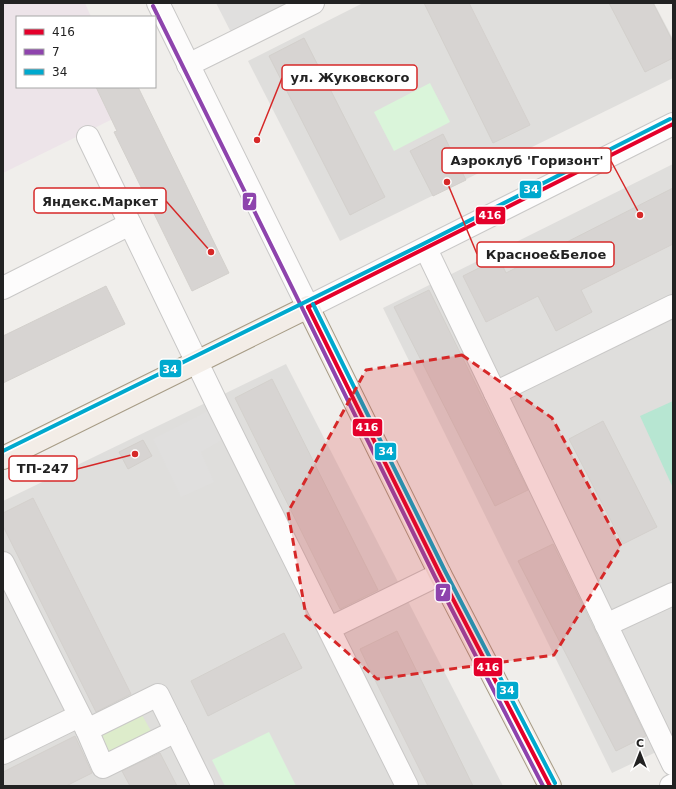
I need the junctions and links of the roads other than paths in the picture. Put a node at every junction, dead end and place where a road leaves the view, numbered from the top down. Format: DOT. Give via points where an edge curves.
graph roads {
  1 [pos="158,3"];
  2 [pos="313,3"];
  3 [pos="188,65"];
  4 [pos="673,124"];
  5 [pos="88,137"];
  6 [pos="130,224"];
  7 [pos="426,249"];
  8 [pos="3,288"];
  9 [pos="673,306"];
  10 [pos="308,307"];
  11 [pos="198,362"];
  12 [pos="495,393"];
  13 [pos="3,458"];
  14 [pos="3,563"];
  15 [pos="440,574"];
  16 [pos="673,594"];
  17 [pos="606,625"];
  18 [pos="330,628"];
  19 [pos="83,723"];
  20 [pos="176,731"];
  21 [pos="3,753"];
  22 [pos="673,764"];
  23 [pos="203,786"];
  24 [pos="406,786"];
  25 [pos="550,786"];
  1 -- 3 [label="street"];
  2 -- 3 [label="street"];
  3 -- 10 [label="street"];
  4 -- 7 [label="street"];
  5 -- 6 [label="street"];
  6 -- 8 [label="street"];
  6 -- 11 [label="street"];
  7 -- 10 [label="street"];
  7 -- 12 [label="street"];
  9 -- 12 [label="street"];
  10 -- 11 [label="main road"];
  10 -- 15 [label="main road"];
  11 -- 13 [label="main road"];
  11 -- 18 [label="street"];
  12 -- 17 [label="street"];
  14 -- 19 [label="street"];
  15 -- 18 [label="street"];
  15 -- 25 [label="main road"];
  16 -- 17 [label="street"];
  17 -- 22 [label="street"];
  18 -- 24 [label="street"];
  19 -- 20 [label="street" via="158,695"];
  19 -- 20 [label="street" via="103,767"];
  19 -- 21 [label="street"];
  20 -- 23 [label="street"];
}
